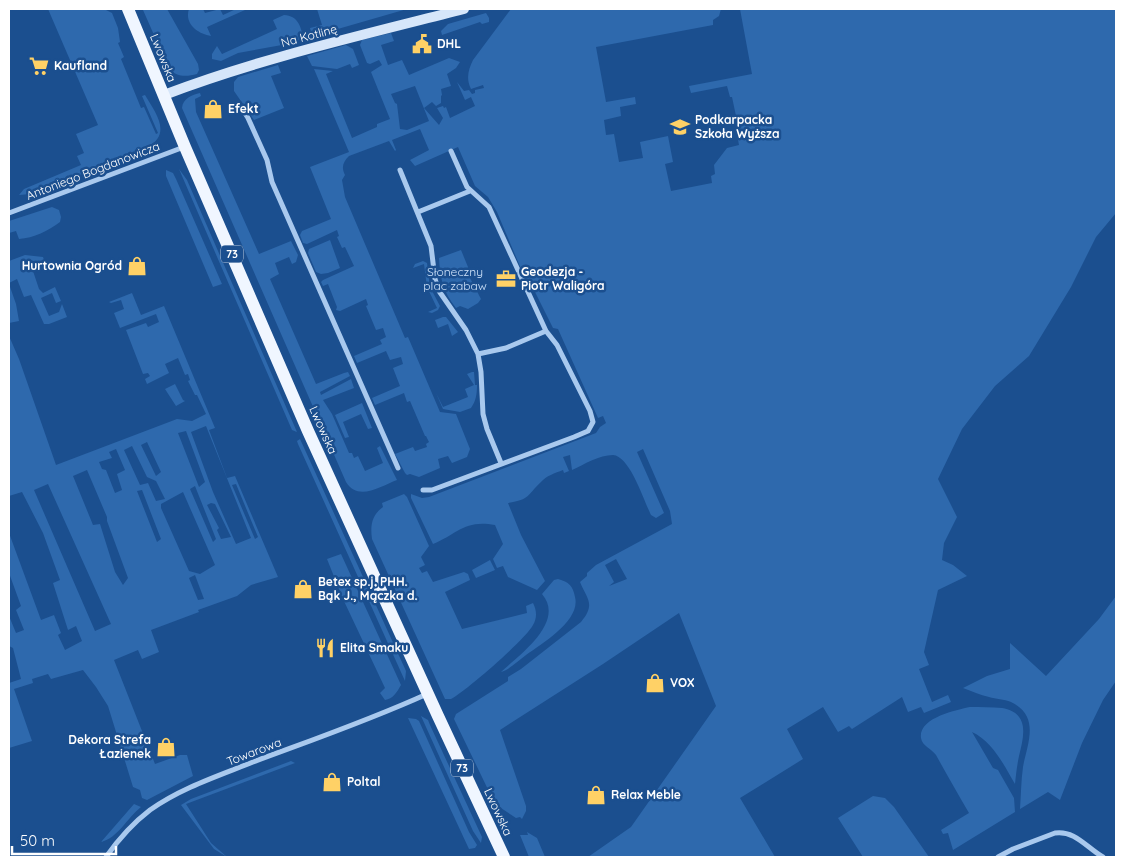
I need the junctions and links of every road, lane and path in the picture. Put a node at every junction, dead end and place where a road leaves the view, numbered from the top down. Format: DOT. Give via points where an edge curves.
graph roads {
  1 [pos="128,9"];
  2 [pos="464,9"];
  3 [pos="164,95"];
  4 [pos="241,107"];
  5 [pos="185,147"];
  6 [pos="451,151"];
  7 [pos="400,170"];
  8 [pos="470,191"];
  9 [pos="418,212"];
  10 [pos="9,213"];
  11 [pos="546,332"];
  12 [pos="478,354"];
  13 [pos="501,463"];
  14 [pos="398,468"];
  15 [pos="423,490"];
  16 [pos="428,694"];
  17 [pos="106,857"];
  18 [pos="504,857"];
  19 [pos="998,857"];
  20 [pos="1103,857"];
  1 -- 3 [label="main road, Lwowska / 73"];
  2 -- 3 [label="street, Na Kotlinę" via="312,48"];
  3 -- 5 [label="main road, Lwowska / 73"];
  4 -- 14 [label="street" via="267,160 272,182"];
  5 -- 10 [label="street, Antoniego Bogdanowicza"];
  5 -- 16 [label="main road, Lwowska / 73" via="302,417"];
  6 -- 8 [label="street"];
  7 -- 9 [label="street"];
  8 -- 9 [label="street"];
  8 -- 11 [label="street" via="489,207"];
  9 -- 12 [label="street" via="431,246 439,291"];
  11 -- 12 [label="street" via="506,348"];
  11 -- 13 [label="street" via="557,345 578,386 593,420 592,425 588,431 574,437"];
  12 -- 13 [label="street" via="483,414"];
  13 -- 15 [label="street" via="432,490"];
  16 -- 17 [label="street, Towarowa" via="173,795 140,819"];
  16 -- 18 [label="main road, Lwowska / 73"];
  19 -- 20 [label="street" via="1062,832"];
}
